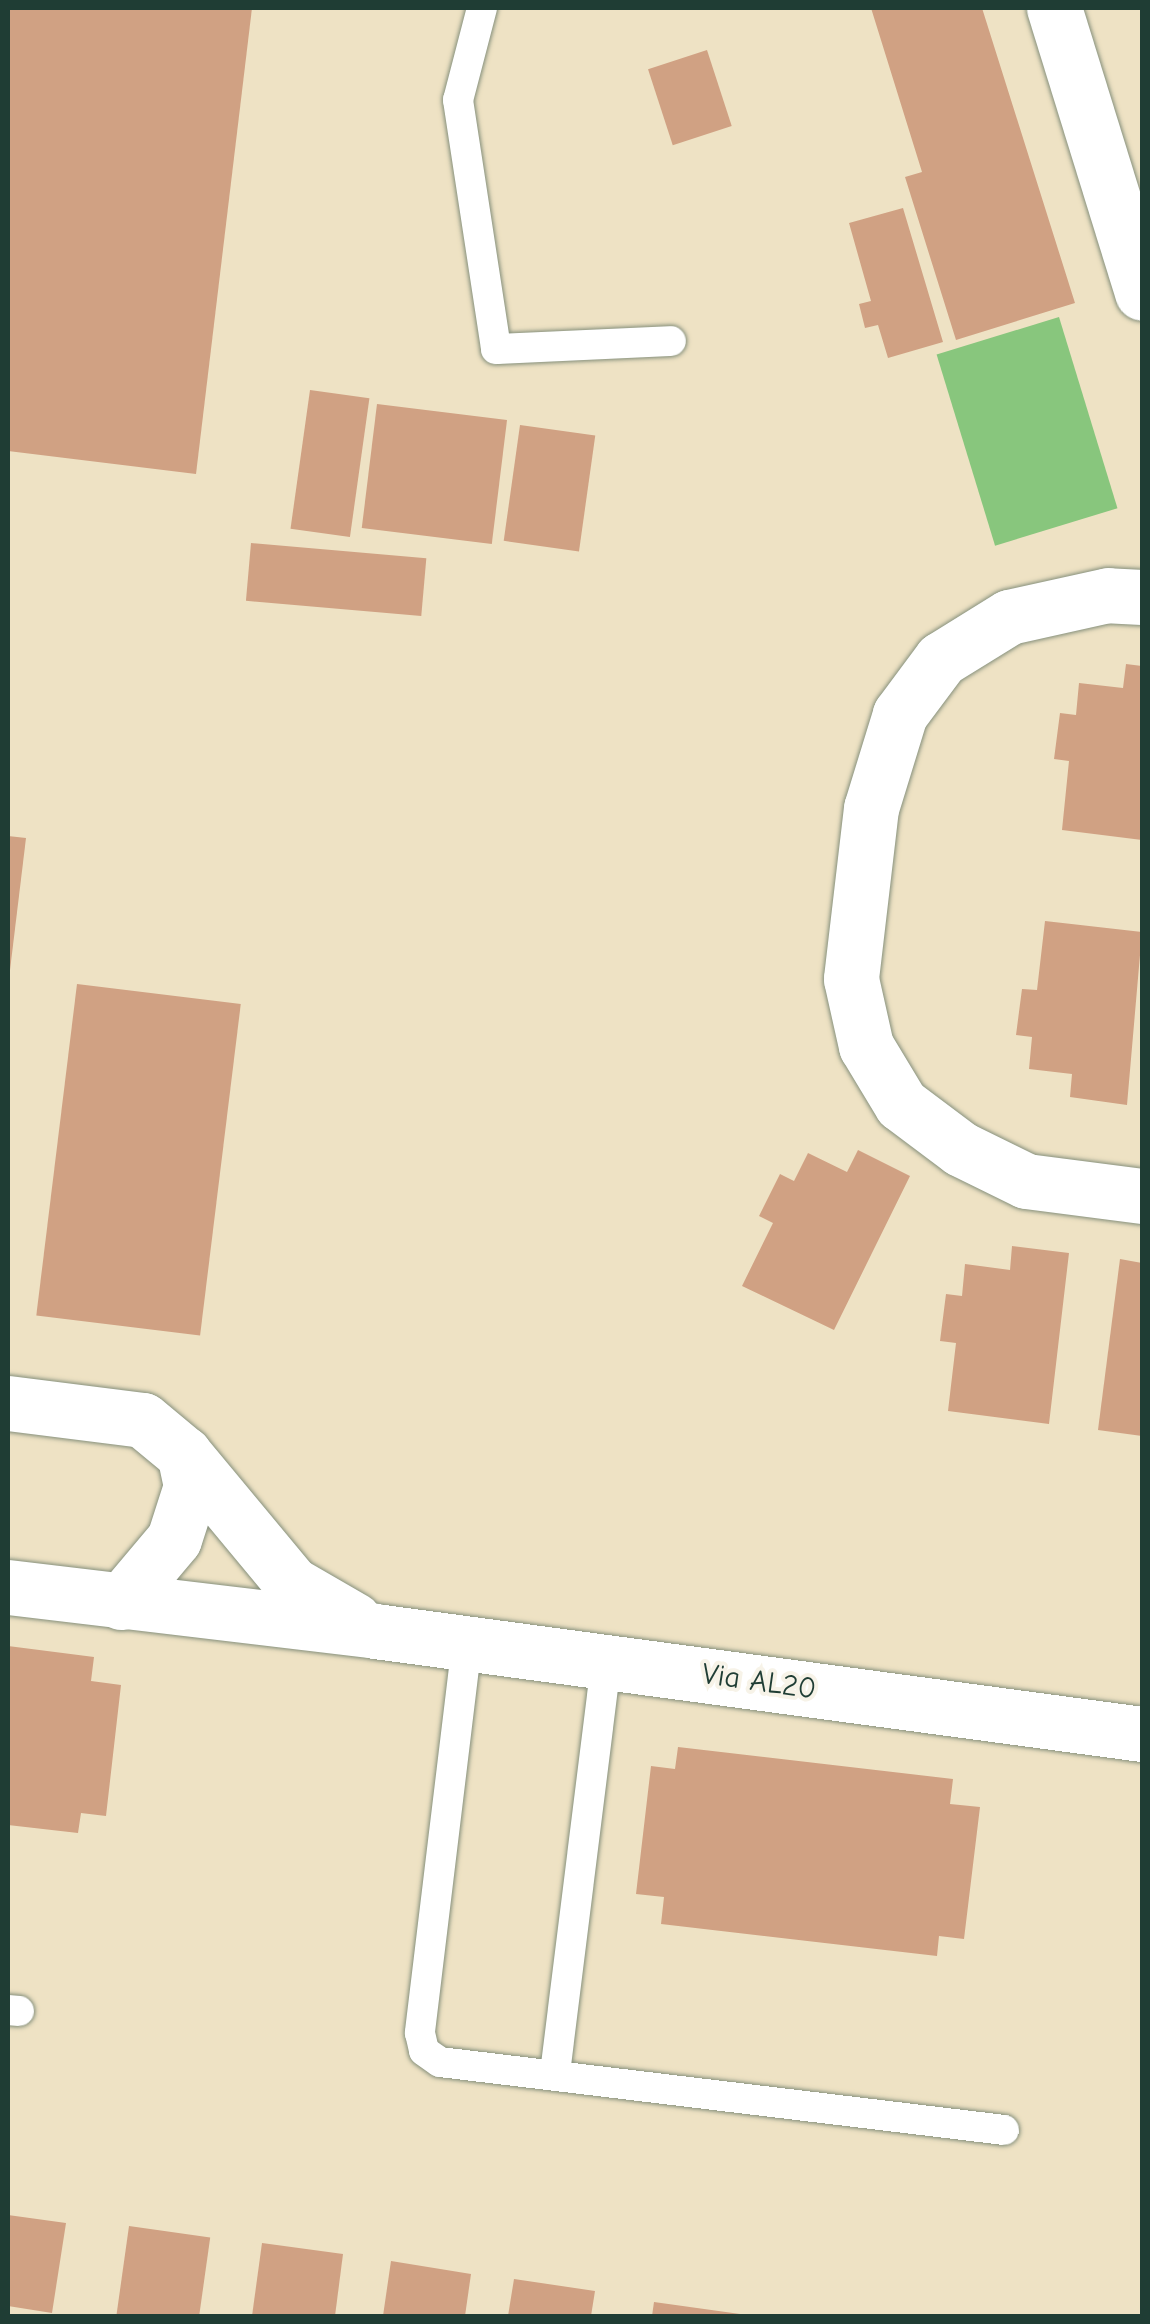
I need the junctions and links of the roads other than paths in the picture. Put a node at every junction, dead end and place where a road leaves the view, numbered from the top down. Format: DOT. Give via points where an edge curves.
graph roads {
  1 [pos="482,8"];
  2 [pos="1054,8"];
  3 [pos="1142,293"];
  4 [pos="670,341"];
  5 [pos="1142,597"];
  6 [pos="1142,1196"];
  7 [pos="8,1404"];
  8 [pos="164,1437"];
  9 [pos="8,1587"];
  10 [pos="121,1602"];
  11 [pos="375,1630"];
  12 [pos="467,1643"];
  13 [pos="606,1662"];
  14 [pos="1142,1734"];
  15 [pos="555,2073"];
  16 [pos="1004,2130"];
  1 -- 4 [label="lane" via="458,100 496,349"];
  2 -- 3 [label="street"];
  5 -- 6 [label="street" via="1108,595 1008,617 941,659 900,714 870,808 851,979 866,1046 901,1104 961,1149 1026,1181"];
  7 -- 8 [label="street"];
  8 -- 10 [label="street" via="191,1486 174,1539"];
  8 -- 11 [label="street, Via AL20" via="292,1584"];
  9 -- 10 [label="street, Via AL20"];
  10 -- 11 [label="street, Via AL20"];
  11 -- 12 [label="street, Via AL20"];
  12 -- 13 [label="street, Via AL20"];
  12 -- 15 [label="lane" via="420,2033 424,2051 440,2062"];
  13 -- 14 [label="street, Via AL20"];
  13 -- 15 [label="lane"];
  15 -- 16 [label="lane"];
}
